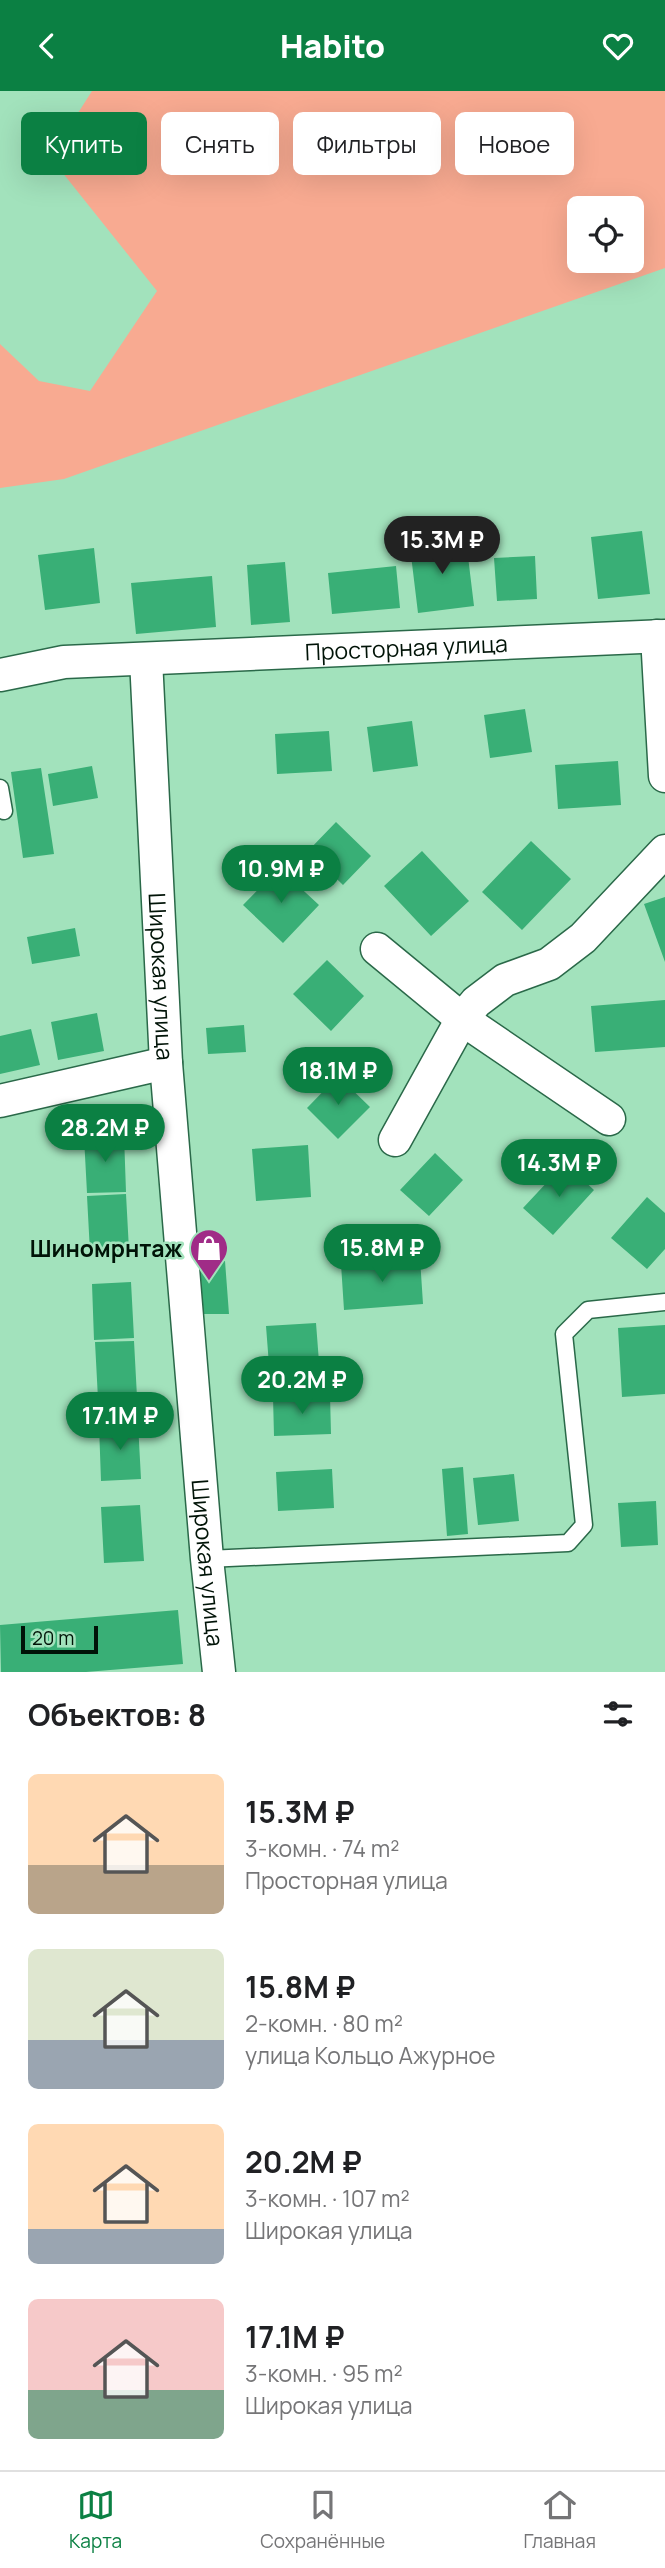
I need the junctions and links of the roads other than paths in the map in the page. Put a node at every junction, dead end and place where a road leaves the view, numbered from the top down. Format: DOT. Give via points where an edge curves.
graph roads {
  1 [pos="661,636"];
  2 [pos="146,659"];
  3 [pos="0,675"];
  4 [pos="665,776"];
  5 [pos="0,788"];
  6 [pos="4,811"];
  7 [pos="665,851"];
  8 [pos="377,949"];
  9 [pos="462,1019"];
  10 [pos="166,1063"];
  11 [pos="0,1101"];
  12 [pos="609,1119"];
  13 [pos="395,1139"];
  14 [pos="665,1302"];
  15 [pos="207,1559"];
  16 [pos="219,1672"];
  1 -- 2 [label="street, Просторная улица"];
  1 -- 4 [label="street"];
  2 -- 3 [label="street, Просторная улица" via="64,662"];
  2 -- 10 [label="street, Широкая улица"];
  5 -- 6 [label="lane"];
  7 -- 9 [label="street" via="583,938 549,964 505,980"];
  8 -- 9 [label="street"];
  9 -- 12 [label="street"];
  9 -- 13 [label="street"];
  10 -- 11 [label="street"];
  10 -- 15 [label="street, Широкая улица"];
  14 -- 15 [label="lane" via="588,1310 564,1334 584,1525 568,1543"];
  15 -- 16 [label="street, Широкая улица"];
}
